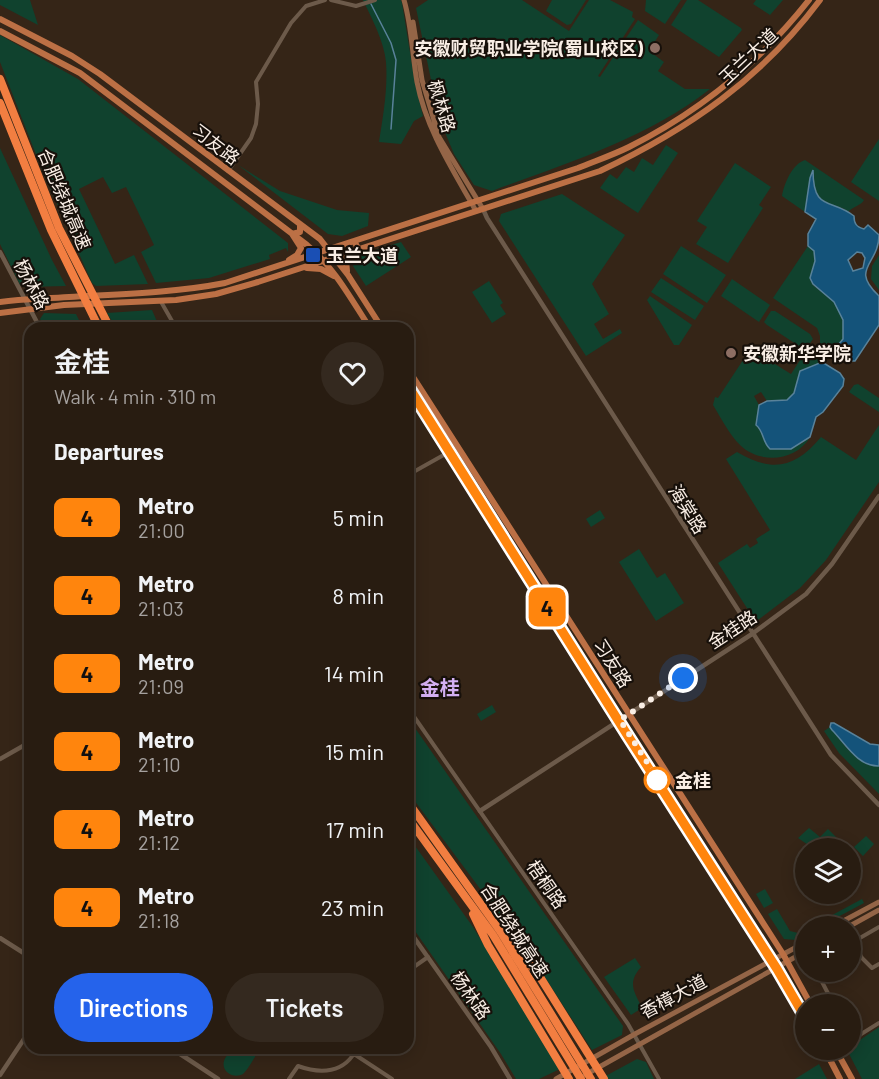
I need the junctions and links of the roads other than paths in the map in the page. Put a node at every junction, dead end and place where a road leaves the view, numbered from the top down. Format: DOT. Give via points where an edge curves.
graph roads {
  1 [pos="325,0"];
  2 [pos="331,0"];
  3 [pos="375,0"];
  4 [pos="406,0"];
  5 [pos="809,0"];
  6 [pos="820,0"];
  7 [pos="0,19"];
  8 [pos="0,31"];
  9 [pos="0,79"];
  10 [pos="0,103"];
  11 [pos="228,171"];
  12 [pos="475,202"];
  13 [pos="479,210"];
  14 [pos="300,224"];
  15 [pos="292,234"];
  16 [pos="320,239"];
  17 [pos="354,241"];
  18 [pos="346,244"];
  19 [pos="328,249"];
  20 [pos="358,250"];
  21 [pos="0,252"];
  22 [pos="316,253"];
  23 [pos="334,258"];
  24 [pos="323,261"];
  25 [pos="290,262"];
  26 [pos="281,265"];
  27 [pos="303,268"];
  28 [pos="292,271"];
  29 [pos="348,275"];
  30 [pos="338,279"];
  31 [pos="22,298"];
  32 [pos="160,300"];
  33 [pos="63,301"];
  34 [pos="0,302"];
  35 [pos="29,309"];
  36 [pos="0,313"];
  37 [pos="37,322"];
  38 [pos="96,322"];
  39 [pos="107,322"];
  40 [pos="173,322"];
  41 [pos="366,322"];
  42 [pos="378,322"];
  43 [pos="414,378"];
  44 [pos="414,398"];
  45 [pos="448,452"];
  46 [pos="414,472"];
  47 [pos="879,496"];
  48 [pos="752,634"];
  49 [pos="628,714"];
  50 [pos="414,717"];
  51 [pos="620,720"];
  52 [pos="24,745"];
  53 [pos="0,759"];
  54 [pos="879,805"];
  55 [pos="414,810"];
  56 [pos="480,811"];
  57 [pos="414,826"];
  58 [pos="473,892"];
  59 [pos="465,897"];
  60 [pos="879,902"];
  61 [pos="879,910"];
  62 [pos="853,916"];
  63 [pos="861,920"];
  64 [pos="879,927"];
  65 [pos="414,937"];
  66 [pos="861,937"];
  67 [pos="0,938"];
  68 [pos="795,948"];
  69 [pos="24,953"];
  70 [pos="783,954"];
  71 [pos="861,956"];
  72 [pos="428,957"];
  73 [pos="795,957"];
  74 [pos="774,959"];
  75 [pos="787,961"];
  76 [pos="879,964"];
  77 [pos="778,966"];
  78 [pos="414,967"];
  79 [pos="805,994"];
  80 [pos="795,996"];
  81 [pos="879,1023"];
  82 [pos="861,1033"];
  83 [pos="635,1034"];
  84 [pos="24,1039"];
  85 [pos="640,1044"];
  86 [pos="571,1053"];
  87 [pos="180,1054"];
  88 [pos="354,1054"];
  89 [pos="830,1060"];
  90 [pos="842,1060"];
  91 [pos="0,1076"];
  92 [pos="218,1079"];
  93 [pos="290,1079"];
  94 [pos="392,1079"];
  95 [pos="510,1079"];
  96 [pos="556,1079"];
  97 [pos="569,1079"];
  98 [pos="579,1079"];
  99 [pos="591,1079"];
  100 [pos="604,1079"];
  101 [pos="659,1079"];
  102 [pos="840,1079"];
  103 [pos="852,1079"];
  1 -- 11 [label="street" via="306,6 291,23 256,82 256,124"];
  2 -- 3 [label="street" via="356,6"];
  4 -- 12 [label="main road, 枫林路" via="422,80 439,137"];
  5 -- 12 [label="main road, 玉兰大道" via="766,50 697,108 619,151"];
  6 -- 13 [label="main road, 玉兰大道" via="770,60 699,117 600,171"];
  7 -- 11 [label="main road, 习友路" via="100,74"];
  8 -- 15 [label="main road, 习友路" via="80,73"];
  9 -- 39 [label="highway, 合肥绕城高速" via="59,228"];
  10 -- 38 [label="highway, 合肥绕城高速" via="51,230"];
  11 -- 14 [label="main road, 习友路"];
  12 -- 13 [label="main road, 枫林路"];
  12 -- 17 [label="main road, 玉兰大道"];
  13 -- 20 [label="main road, 玉兰大道"];
  13 -- 48 [label="street, 海棠路"];
  14 -- 15 [label="main road" via="300,232"];
  14 -- 16 [label="main road, 习友路"];
  15 -- 22 [label="main road, 习友路"];
  15 -- 26 [label="main road" via="301,248"];
  16 -- 18 [label="main road"];
  16 -- 19 [label="main road, 习友路"];
  17 -- 18 [label="main road, 玉兰大道"];
  17 -- 20 [label="main road"];
  18 -- 19 [label="main road, 玉兰大道"];
  19 -- 22 [label="main road, 玉兰大道"];
  19 -- 23 [label="main road, 习友路"];
  20 -- 23 [label="main road, 玉兰大道"];
  20 -- 29 [label="main road" via="346,260"];
  21 -- 31 [label="street, 杨林路"];
  22 -- 24 [label="main road, 习友路"];
  22 -- 25 [label="main road, 玉兰大道"];
  23 -- 24 [label="main road, 玉兰大道"];
  23 -- 29 [label="main road, 习友路"];
  24 -- 27 [label="main road, 玉兰大道"];
  24 -- 30 [label="main road, 习友路"];
  25 -- 26 [label="main road, 玉兰大道"];
  25 -- 28 [label="main road"];
  26 -- 33 [label="main road, 玉兰大道" via="189,290"];
  27 -- 28 [label="main road, 玉兰大道"];
  27 -- 30 [label="main road" via="321,269"];
  28 -- 32 [label="main road, 玉兰大道" via="216,294"];
  29 -- 42 [label="main road, 习友路"];
  30 -- 41 [label="main road, 习友路"];
  31 -- 33 [label="main road, 玉兰大道"];
  31 -- 34 [label="main road, 玉兰大道"];
  31 -- 35 [label="street, 杨林路"];
  32 -- 33 [label="main road, 玉兰大道"];
  32 -- 40 [label="street"];
  33 -- 35 [label="main road, 玉兰大道"];
  35 -- 36 [label="main road, 玉兰大道"];
  35 -- 37 [label="street, 杨林路"];
  43 -- 49 [label="main road, 习友路"];
  44 -- 45 [label="main road, 习友路"];
  45 -- 46 [label="street"];
  45 -- 51 [label="main road, 习友路"];
  47 -- 48 [label="street, 金桂路" via="806,594"];
  48 -- 49 [label="street, 金桂路"];
  48 -- 54 [label="street, 海棠路" via="831,755"];
  49 -- 51 [label="street, 金桂路"];
  49 -- 70 [label="main road, 习友路"];
  50 -- 56 [label="street, 梧桐路"];
  51 -- 56 [label="street, 金桂路"];
  51 -- 74 [label="main road, 习友路"];
  52 -- 53 [label="street"];
  55 -- 58 [label="highway, 合肥绕城高速"];
  56 -- 83 [label="street, 梧桐路"];
  57 -- 59 [label="highway, 合肥绕城高速"];
  58 -- 86 [label="highway, 合肥绕城高速"];
  58 -- 100 [label="highway" via="540,977"];
  59 -- 86 [label="highway, 合肥绕城高速"];
  59 -- 97 [label="highway" via="488,945"];
  60 -- 62 [label="main road"];
  61 -- 63 [label="main road"];
  64 -- 66 [label="street"];
  65 -- 72 [label="street, 杨林路"];
  67 -- 69 [label="street"];
  68 -- 70 [label="main road, 香樟大道"];
  70 -- 74 [label="main road, 香樟大道"];
  70 -- 75 [label="main road, 习友路"];
  71 -- 76 [label="street" via="872,968"];
  72 -- 78 [label="street"];
  72 -- 95 [label="street, 杨林路"];
  73 -- 75 [label="main road, 香樟大道"];
  74 -- 77 [label="main road, 习友路"];
  74 -- 83 [label="main road, 香樟大道"];
  75 -- 77 [label="main road, 香樟大道"];
  75 -- 79 [label="main road, 习友路"];
  77 -- 80 [label="main road, 习友路"];
  77 -- 85 [label="main road, 香樟大道"];
  81 -- 82 [label="street"];
  83 -- 85 [label="street, 梧桐路"];
  83 -- 96 [label="main road, 香樟大道"];
  84 -- 91 [label="street"];
  85 -- 98 [label="main road, 香樟大道"];
  85 -- 101 [label="street, 梧桐路"];
  86 -- 98 [label="highway, 合肥绕城高速"];
  86 -- 99 [label="highway, 合肥绕城高速"];
  87 -- 92 [label="street"];
  88 -- 93 [label="street" via="329,1071 314,1072 298,1066"];
  88 -- 94 [label="street"];
  89 -- 102 [label="main road"];
  90 -- 103 [label="main road"];
}
